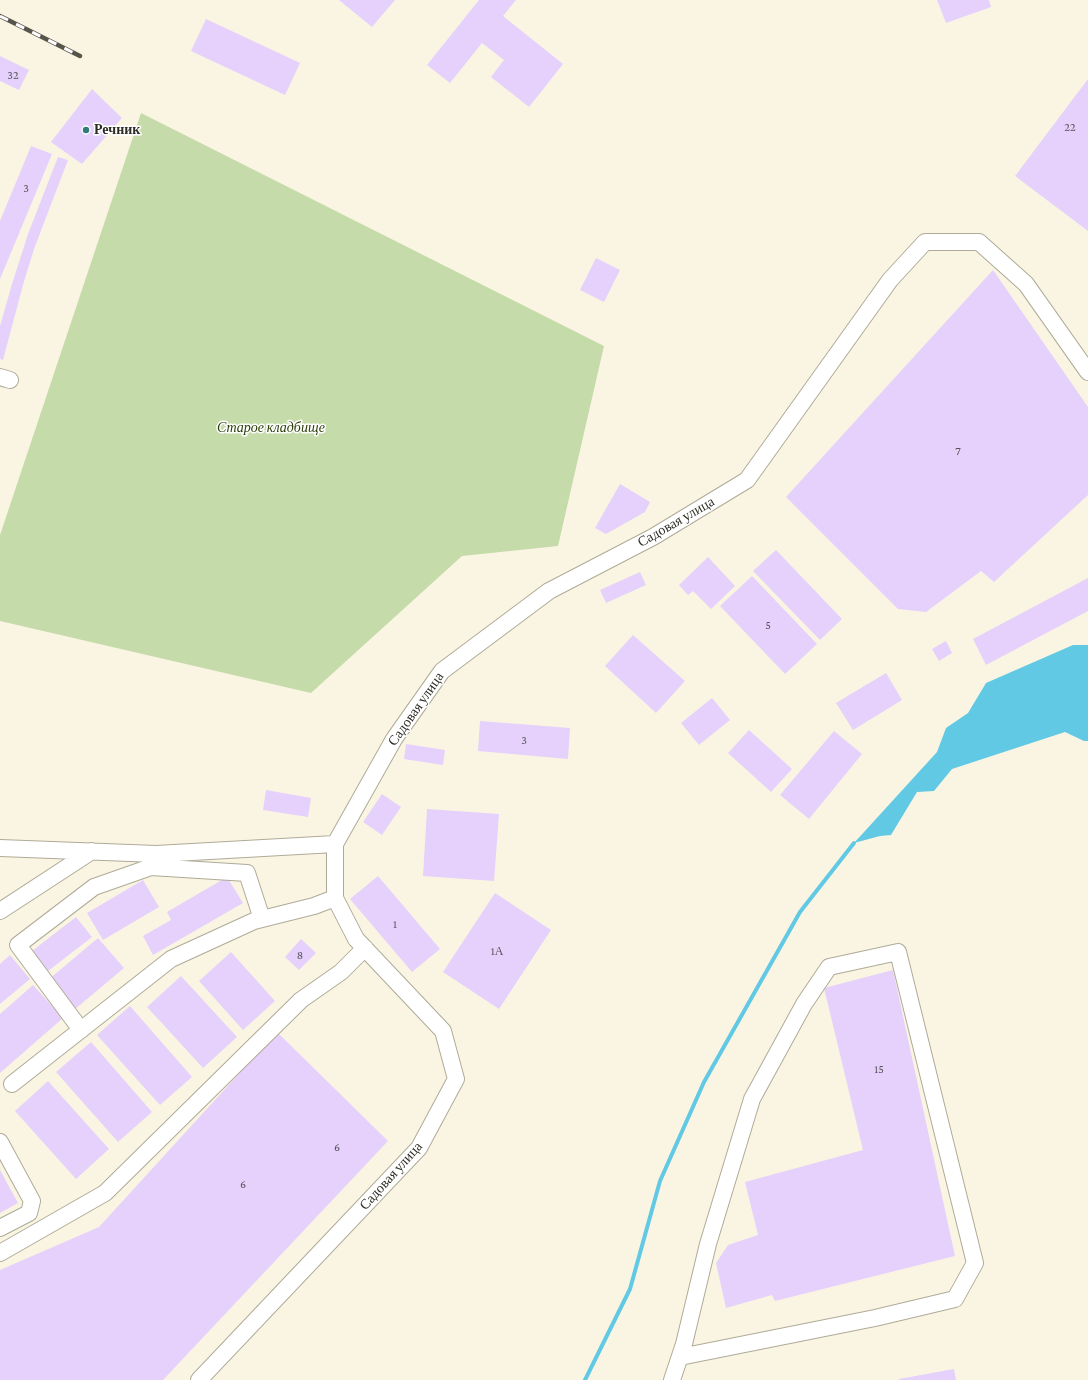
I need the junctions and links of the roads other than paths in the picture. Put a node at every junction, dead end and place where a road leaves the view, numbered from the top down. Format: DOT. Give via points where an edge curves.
graph roads {
  1 [pos="1088,372"];
  2 [pos="335,844"];
  3 [pos="0,848"];
  4 [pos="92,851"];
  5 [pos="335,898"];
  6 [pos="0,911"];
  7 [pos="262,919"];
  8 [pos="365,948"];
  9 [pos="82,1030"];
  10 [pos="12,1084"];
  11 [pos="0,1142"];
  12 [pos="0,1228"];
  13 [pos="0,1253"];
  14 [pos="680,1357"];
  15 [pos="199,1380"];
  16 [pos="672,1380"];
  1 -- 2 [label="street, Садовая улица" via="1026,284 979,242 925,242 890,280 747,480 653,537 549,591 442,671 394,739"];
  2 -- 4 [label="street" via="156,854"];
  2 -- 5 [label="street, Садовая улица"];
  3 -- 4 [label="street"];
  4 -- 6 [label="street"];
  5 -- 7 [label="street"];
  5 -- 8 [label="street, Садовая улица" via="356,939"];
  7 -- 9 [label="street" via="171,959"];
  7 -- 9 [label="street" via="247,873 151,867 94,887 18,945"];
  8 -- 13 [label="street" via="341,972 301,1000 105,1193"];
  8 -- 15 [label="street, Садовая улица" via="443,1031 456,1079 419,1148"];
  9 -- 10 [label="street"];
  11 -- 12 [label="street" via="32,1201 29,1213"];
  14 -- 14 [label="street" via="708,1244 752,1099 804,1004 829,967 898,952 975,1263 955,1299 875,1318"];
  14 -- 16 [label="street"];
}
